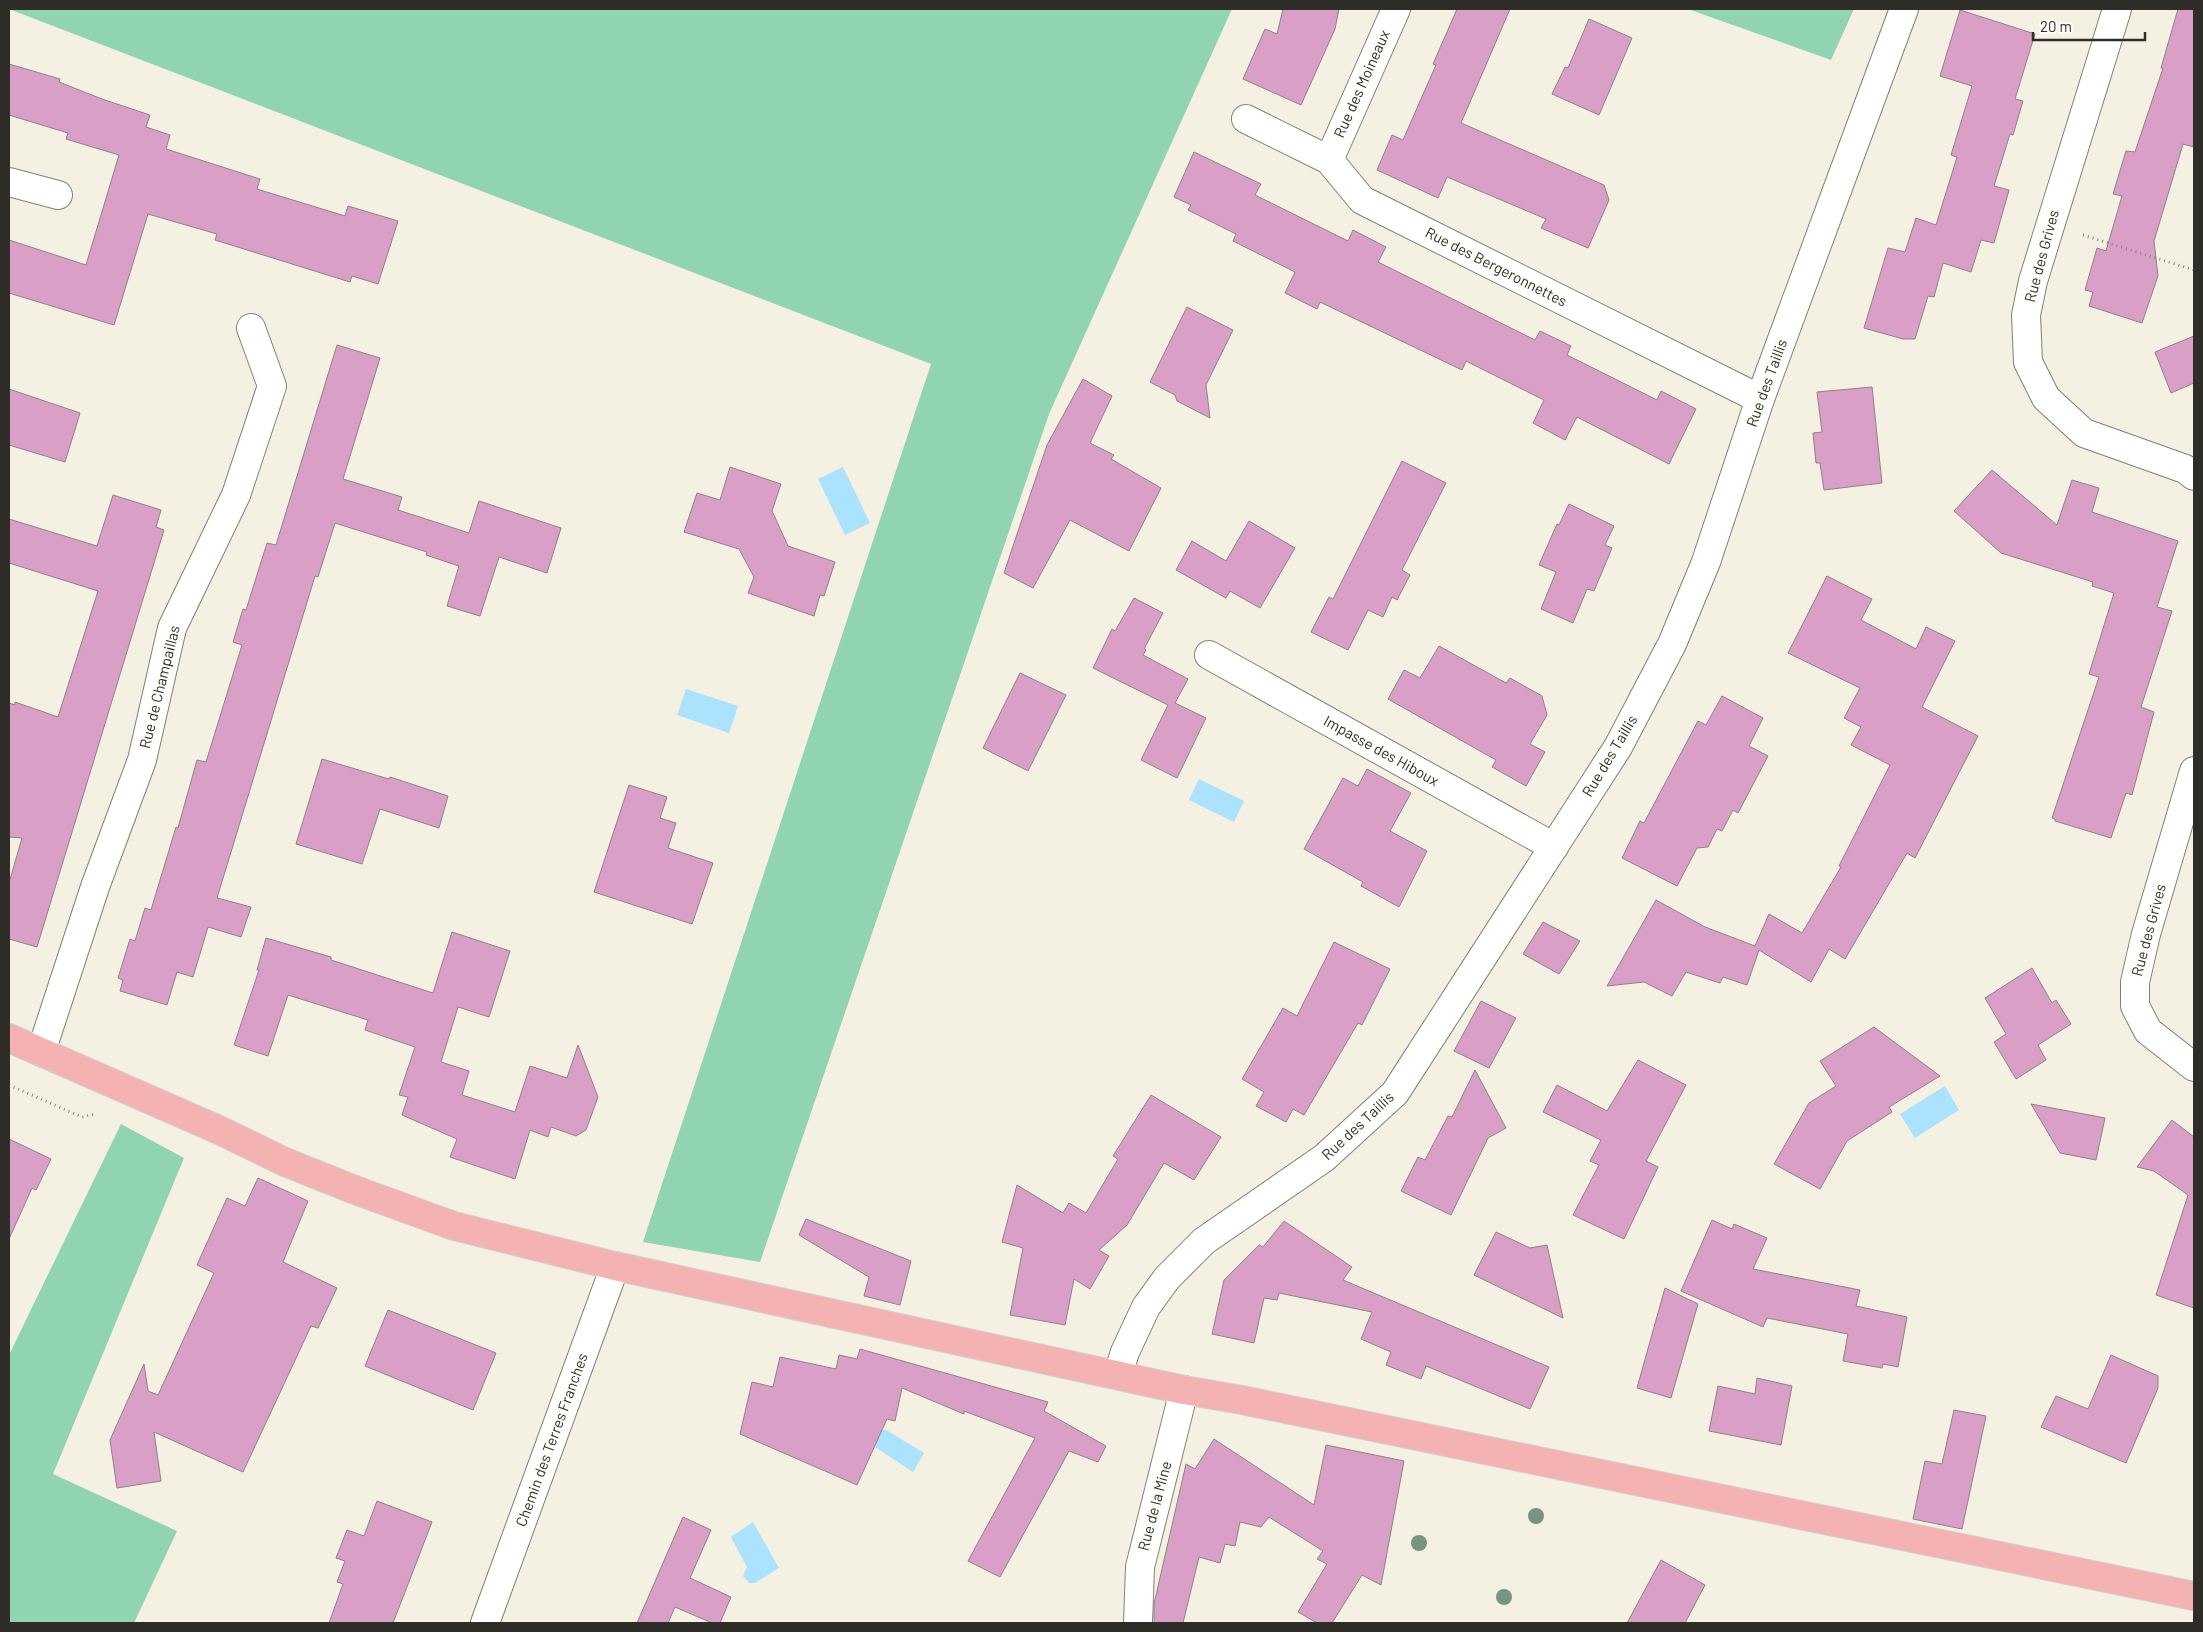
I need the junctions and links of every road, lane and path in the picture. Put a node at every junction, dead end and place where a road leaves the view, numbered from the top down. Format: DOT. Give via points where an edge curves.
graph roads {
  1 [pos="1396,9"];
  2 [pos="1904,9"];
  3 [pos="2117,9"];
  4 [pos="1246,119"];
  5 [pos="1329,160"];
  6 [pos="9,182"];
  7 [pos="58,195"];
  8 [pos="2050,225"];
  9 [pos="2194,270"];
  10 [pos="251,328"];
  11 [pos="1760,399"];
  12 [pos="2194,476"];
  13 [pos="1209,655"];
  14 [pos="2194,771"];
  15 [pos="1554,847"];
  16 [pos="9,1038"];
  17 [pos="41,1052"];
  18 [pos="2194,1067"];
  19 [pos="615,1266"];
  20 [pos="1118,1374"];
  21 [pos="1184,1390"];
  22 [pos="2193,1592"];
  23 [pos="494,1620"];
  24 [pos="1138,1623"];
  1 -- 5 [label="street, Rue des Moineaux"];
  2 -- 11 [label="street, Rue des Taillis"];
  3 -- 8 [label="street, Rue des Grives"];
  4 -- 5 [label="street, Rue des Bergeronnettes"];
  5 -- 11 [label="street, Rue des Bergeronnettes" via="1362,200"];
  6 -- 7 [label="street"];
  8 -- 9 [label="path"];
  8 -- 12 [label="street, Rue des Grives" via="2026,316 2028,362 2046,398 2084,433 2185,469"];
  10 -- 17 [label="street, Rue de Champaillas" via="272,386 236,495 172,628 142,760 95,886"];
  11 -- 15 [label="street, Rue des Taillis" via="1706,562 1672,644 1618,747"];
  13 -- 15 [label="street, Impasse des Hiboux"];
  14 -- 18 [label="street, Rue des Grives" via="2146,934 2135,982 2135,1006 2148,1031"];
  15 -- 20 [label="street, Rue des Taillis" via="1394,1093 1324,1158 1204,1241 1167,1278 1146,1307"];
  16 -- 17 [label="main road"];
  17 -- 19 [label="main road" via="285,1162 355,1190 454,1226"];
  19 -- 20 [label="main road"];
  19 -- 23 [label="street, Chemin des Terres Franches"];
  20 -- 21 [label="main road"];
  21 -- 22 [label="main road"];
  21 -- 24 [label="street, Rue de la Mine" via="1140,1567"];
}
